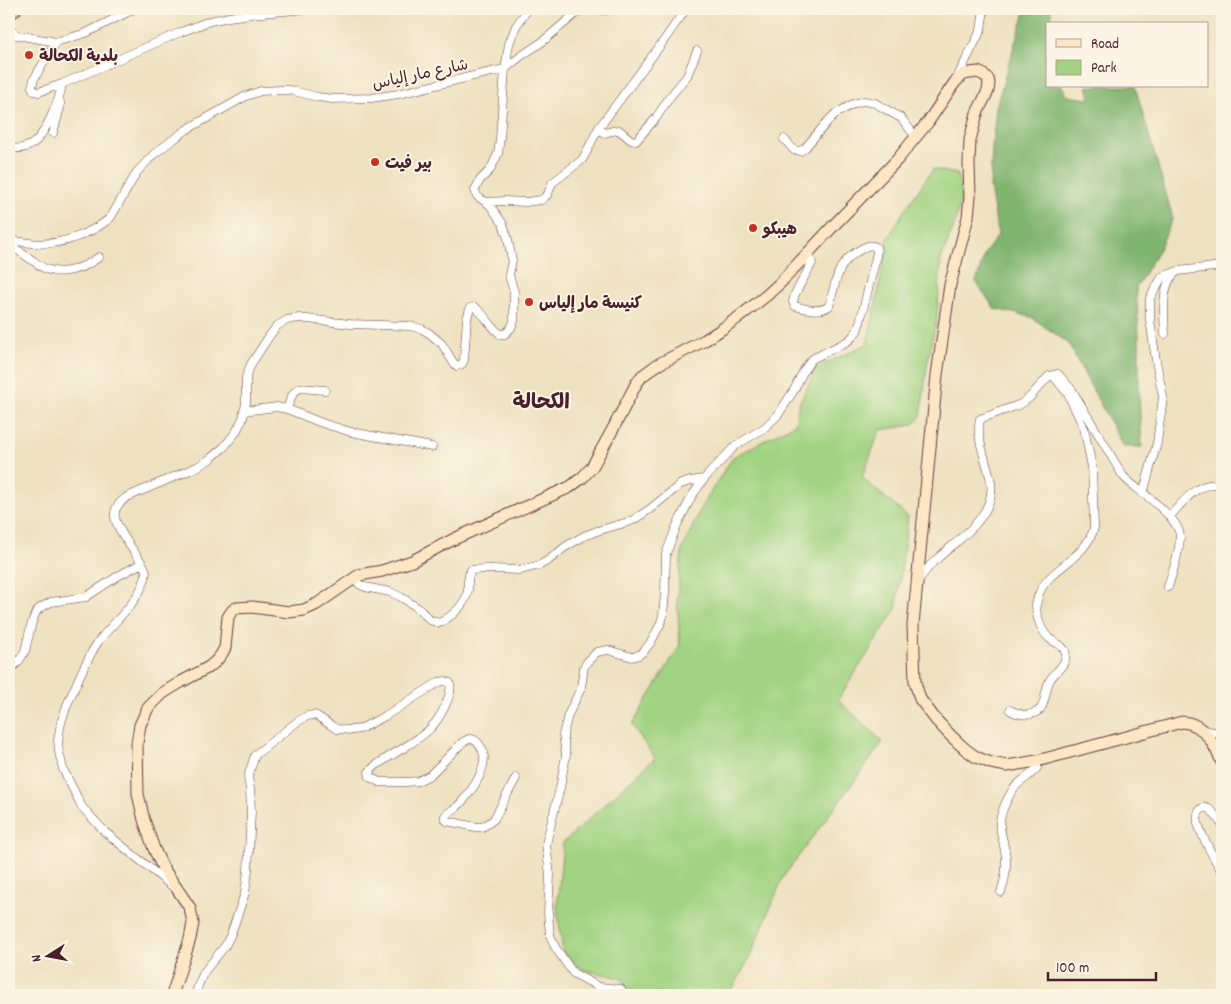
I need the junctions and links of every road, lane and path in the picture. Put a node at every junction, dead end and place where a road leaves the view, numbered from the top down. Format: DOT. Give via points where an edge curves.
graph roads {
  1 [pos="14,9"];
  2 [pos="134,9"];
  3 [pos="307,9"];
  4 [pos="528,9"];
  5 [pos="589,9"];
  6 [pos="614,9"];
  7 [pos="686,9"];
  8 [pos="984,9"];
  9 [pos="9,13"];
  10 [pos="9,29"];
  11 [pos="56,42"];
  12 [pos="697,51"];
  13 [pos="505,69"];
  14 [pos="956,82"];
  15 [pos="62,84"];
  16 [pos="59,98"];
  17 [pos="598,129"];
  18 [pos="53,133"];
  19 [pos="916,137"];
  20 [pos="784,139"];
  21 [pos="9,148"];
  22 [pos="486,202"];
  23 [pos="9,239"];
  24 [pos="9,245"];
  25 [pos="99,258"];
  26 [pos="798,264"];
  27 [pos="1222,266"];
  28 [pos="1175,272"];
  29 [pos="1165,334"];
  30 [pos="1052,375"];
  31 [pos="325,390"];
  32 [pos="287,409"];
  33 [pos="244,411"];
  34 [pos="432,447"];
  35 [pos="704,478"];
  36 [pos="1222,485"];
  37 [pos="1143,494"];
  38 [pos="1170,516"];
  39 [pos="142,563"];
  40 [pos="354,577"];
  41 [pos="918,582"];
  42 [pos="1168,587"];
  43 [pos="9,671"];
  44 [pos="1010,710"];
  45 [pos="1203,730"];
  46 [pos="1222,736"];
  47 [pos="1037,761"];
  48 [pos="1222,762"];
  49 [pos="516,778"];
  50 [pos="1222,824"];
  51 [pos="1222,872"];
  52 [pos="1001,892"];
  53 [pos="180,893"];
  54 [pos="172,995"];
  55 [pos="196,995"];
  56 [pos="624,995"];
  1 -- 9 [label="highway"];
  2 -- 11 [label="street" via="86,33"];
  3 -- 15 [label="street" via="210,21"];
  4 -- 13 [label="street" via="509,44"];
  5 -- 6 [label="street"];
  5 -- 13 [label="street" via="574,15"];
  7 -- 17 [label="street"];
  8 -- 14 [label="street" via="981,30"];
  10 -- 11 [label="street" via="18,35"];
  11 -- 15 [label="street" via="32,87 39,92"];
  12 -- 17 [label="street" via="688,76 638,140 633,142 619,130 605,133"];
  13 -- 22 [label="street" via="498,154 475,190 477,196"];
  13 -- 23 [label="street, شارع مار إلياس" via="372,98 332,99 289,90 254,93 186,130 154,154 137,172 106,222 73,239 55,243 29,244"];
  14 -- 19 [label="main road"];
  14 -- 41 [label="main road" via="964,74 978,72 989,83 970,140 968,217 950,285 937,375"];
  15 -- 16 [label="street"];
  16 -- 18 [label="street" via="61,105"];
  16 -- 21 [label="street" via="36,141 19,149"];
  17 -- 22 [label="street" via="582,160 552,183 548,194 541,200"];
  19 -- 20 [label="street" via="901,118 875,103 864,101 835,114 801,151 794,150"];
  19 -- 26 [label="main road"];
  22 -- 33 [label="street" via="503,224 512,260 509,276 514,292 514,321 508,332 500,334 479,310 470,308 464,360 457,366 442,344 422,328 298,318 287,320 277,326 251,364 246,377"];
  24 -- 25 [label="street" via="42,267 57,272 82,268"];
  26 -- 35 [label="street" via="808,258 812,263 793,298 795,306 823,310 829,306 842,264 868,245 876,247 857,331 848,341 812,358 778,415 735,446"];
  26 -- 40 [label="main road" via="739,317 642,376 592,467 570,487 412,561"];
  27 -- 28 [label="street"];
  28 -- 29 [label="street" via="1164,298"];
  28 -- 37 [label="street" via="1162,276 1150,298 1150,320 1163,396 1157,443"];
  30 -- 37 [label="street" via="1058,374 1072,390 1123,476"];
  30 -- 41 [label="street" via="1021,404 980,419 981,444 991,485 984,514 936,559"];
  30 -- 44 [label="street" via="1068,394 1084,428 1092,467 1094,528 1092,538 1083,549 1042,587 1036,604 1043,630 1065,651 1061,668 1050,681 1043,707 1030,715"];
  31 -- 32 [label="street" via="297,389"];
  32 -- 33 [label="street"];
  32 -- 34 [label="street" via="351,432"];
  33 -- 39 [label="street" via="236,432 210,459 119,503 116,520"];
  35 -- 40 [label="street" via="681,484 635,519 584,536 540,565 521,570 471,570 465,600 439,623 430,620 401,597 364,587"];
  35 -- 56 [label="street" via="689,500 668,548 663,616 651,642 639,655 632,657 608,650 597,652 584,667 581,688 563,735 566,755 546,844 550,875 548,913 555,947 573,973 599,986 621,989"];
  36 -- 38 [label="street" via="1210,484 1194,491"];
  37 -- 38 [label="street"];
  38 -- 42 [label="street" via="1180,536"];
  39 -- 43 [label="street" via="86,597 51,602 40,608 32,622 25,651"];
  39 -- 53 [label="street" via="146,572 140,590 93,650 74,688 59,731 59,752 63,769 82,807 105,832"];
  40 -- 53 [label="main road" via="304,610 236,608 228,617 222,655 209,668 163,694 148,708 137,743 138,794 154,849"];
  41 -- 47 [label="main road" via="913,625 915,682 920,698 951,736 976,757 1007,766"];
  45 -- 46 [label="street"];
  45 -- 47 [label="main road" via="1197,725 1182,722"];
  45 -- 48 [label="main road"];
  47 -- 52 [label="street" via="1037,768 1032,774 1013,789 1000,818 1006,854"];
  49 -- 55 [label="street" via="494,819 476,827 445,819 447,813 467,796 483,766 482,752 471,738 463,742 430,776 418,781 379,782 370,777 369,772 375,766 424,736 434,725 450,694 448,682 439,682 360,729 337,729 314,715 297,722 255,755 248,777 251,812 245,893 231,934 204,972"];
  50 -- 51 [label="street" via="1209,810 1204,808 1198,812 1204,837"];
  53 -- 54 [label="main road" via="190,908 193,923"];
}
